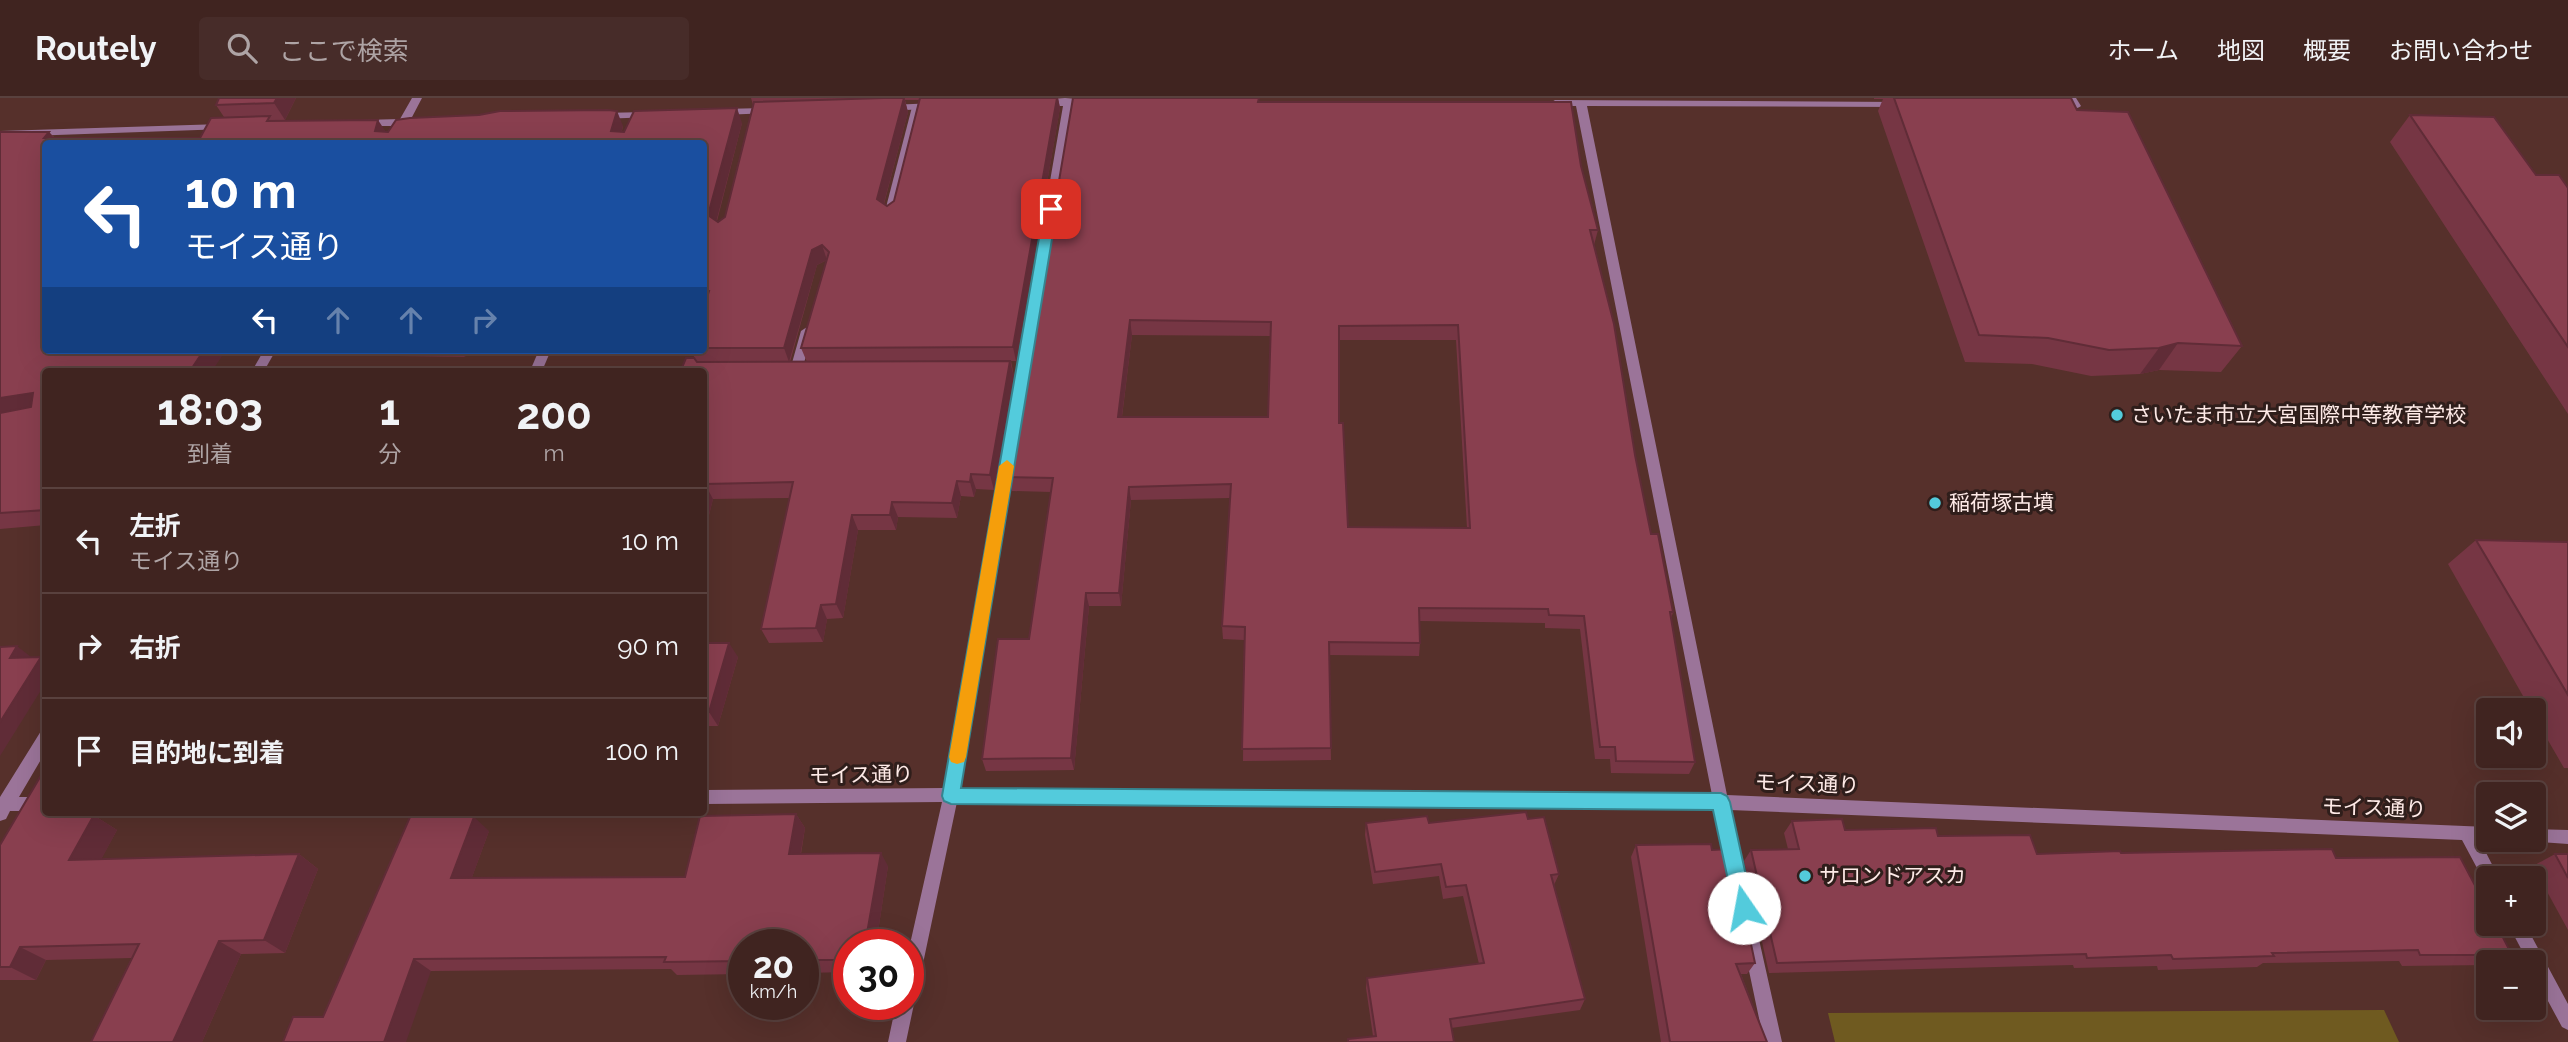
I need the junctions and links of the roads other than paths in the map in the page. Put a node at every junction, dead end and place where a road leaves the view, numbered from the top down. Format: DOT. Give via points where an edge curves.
graph roads {
  1 [pos="417,98"];
  2 [pos="2071,98"];
  3 [pos="1069,100"];
  4 [pos="1096,103"];
  5 [pos="1546,103"];
  6 [pos="1581,103"];
  7 [pos="1028,104"];
  8 [pos="1911,105"];
  9 [pos="945,106"];
  10 [pos="2048,106"];
  11 [pos="918,107"];
  12 [pos="876,108"];
  13 [pos="780,111"];
  14 [pos="752,112"];
  15 [pos="714,113"];
  16 [pos="662,114"];
  17 [pos="582,117"];
  18 [pos="418,121"];
  19 [pos="404,122"];
  20 [pos="348,124"];
  21 [pos="749,125"];
  22 [pos="237,127"];
  23 [pos="0,134"];
  24 [pos="393,140"];
  25 [pos="890,215"];
  26 [pos="811,318"];
  27 [pos="796,370"];
  28 [pos="42,743"];
  29 [pos="951,796"];
  30 [pos="707,797"];
  31 [pos="1721,802"];
  32 [pos="42,804"];
  33 [pos="2,808"];
  34 [pos="2467,833"];
  35 [pos="2476,833"];
  36 [pos="2546,836"];
  37 [pos="2568,837"];
  38 [pos="2485,866"];
  39 [pos="922,929"];
  40 [pos="2522,936"];
  41 [pos="902,1020"];
  42 [pos="2568,1021"];
  43 [pos="897,1042"];
  44 [pos="1773,1042"];
  1 -- 19 [label="street"];
  2 -- 10 [label="street" via="2076,106"];
  3 -- 4 [label="street"];
  3 -- 7 [label="street"];
  3 -- 29 [label="street" via="1016,369"];
  5 -- 6 [label="street"];
  6 -- 8 [label="street"];
  6 -- 31 [label="street"];
  9 -- 11 [label="street"];
  11 -- 12 [label="street"];
  11 -- 25 [label="street"];
  13 -- 14 [label="street"];
  14 -- 15 [label="street"];
  14 -- 21 [label="street"];
  16 -- 17 [label="street" via="634,120"];
  18 -- 19 [label="street"];
  19 -- 20 [label="street"];
  19 -- 24 [label="street"];
  22 -- 23 [label="street"];
  26 -- 27 [label="street"];
  28 -- 33 [label="street"];
  29 -- 30 [label="street, モイス通り"];
  29 -- 31 [label="street, モイス通り"];
  29 -- 39 [label="street"];
  31 -- 34 [label="street, モイス通り"];
  31 -- 44 [label="street"];
  32 -- 33 [label="street"];
  34 -- 35 [label="street, モイス通り"];
  34 -- 38 [label="street"];
  36 -- 37 [label="street"];
  40 -- 42 [label="street"];
  41 -- 43 [label="street"];
}
